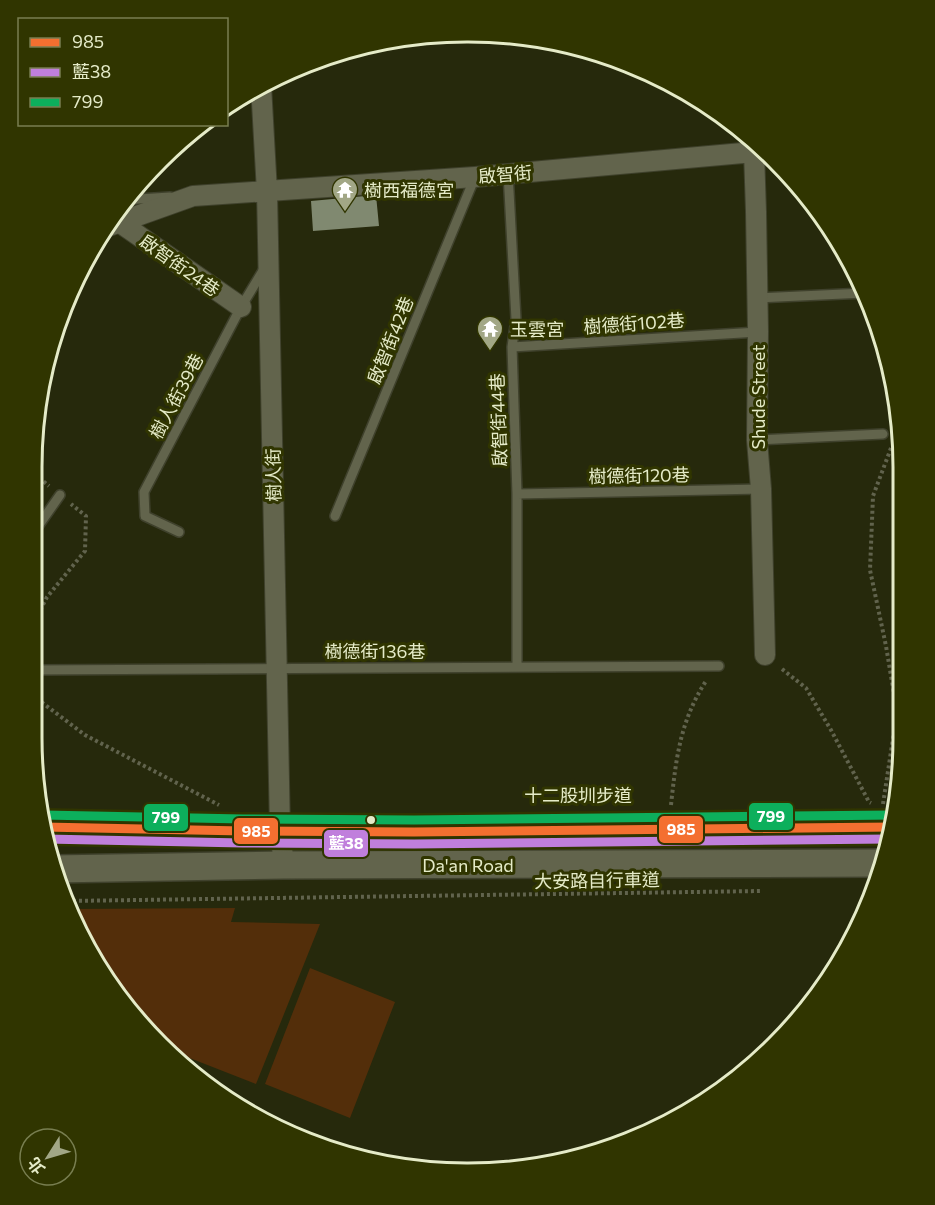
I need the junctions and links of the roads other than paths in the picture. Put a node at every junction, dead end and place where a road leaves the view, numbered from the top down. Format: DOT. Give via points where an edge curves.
graph roads {
  1 [pos="262,95"];
  2 [pos="748,148"];
  3 [pos="756,156"];
  4 [pos="508,173"];
  5 [pos="475,177"];
  6 [pos="267,192"];
  7 [pos="194,196"];
  8 [pos="138,199"];
  9 [pos="120,222"];
  10 [pos="117,226"];
  11 [pos="268,262"];
  12 [pos="856,293"];
  13 [pos="758,298"];
  14 [pos="241,307"];
  15 [pos="758,332"];
  16 [pos="512,347"];
  17 [pos="883,434"];
  18 [pos="757,440"];
  19 [pos="761,489"];
  20 [pos="517,494"];
  21 [pos="60,495"];
  22 [pos="335,516"];
  23 [pos="42,521"];
  24 [pos="179,532"];
  25 [pos="765,655"];
  26 [pos="719,666"];
  27 [pos="517,667"];
  28 [pos="278,668"];
  29 [pos="42,670"];
  30 [pos="885,819"];
  31 [pos="51,827"];
  32 [pos="280,830"];
  33 [pos="874,863"];
  34 [pos="284,865"];
  35 [pos="63,869"];
  1 -- 6 [label="street, 樹人街"];
  2 -- 4 [label="street, 啟智街"];
  3 -- 13 [label="street, Shude Street"];
  4 -- 5 [label="street, 啟智街"];
  4 -- 16 [label="lane, 啟智街44巷" via="516,319"];
  5 -- 6 [label="street, 啟智街"];
  5 -- 22 [label="lane, 啟智街42巷"];
  6 -- 7 [label="street, 啟智街"];
  6 -- 11 [label="street, 樹人街"];
  7 -- 8 [label="lane"];
  7 -- 9 [label="street, 啟智街"];
  10 -- 14 [label="street, 啟智街24巷"];
  11 -- 14 [label="lane, 樹人街39巷"];
  11 -- 28 [label="street, 樹人街"];
  12 -- 13 [label="lane"];
  13 -- 15 [label="street, Shude Street"];
  14 -- 24 [label="lane, 樹人街39巷" via="144,492 145,516"];
  15 -- 16 [label="lane, 樹德街102巷"];
  15 -- 18 [label="street, Shude Street"];
  16 -- 20 [label="lane, 啟智街44巷"];
  17 -- 18 [label="lane"];
  18 -- 19 [label="street, Shude Street"];
  19 -- 20 [label="lane, 樹德街120巷"];
  19 -- 25 [label="street, Shude Street"];
  20 -- 27 [label="lane, 啟智街44巷"];
  21 -- 23 [label="lane"];
  26 -- 27 [label="lane, 樹德街136巷"];
  27 -- 28 [label="lane, 樹德街136巷"];
  28 -- 29 [label="lane, 樹德街136巷"];
  28 -- 32 [label="street, 樹人街"];
  30 -- 32 [label="street, Da'an Road" via="438,831"];
  31 -- 32 [label="street, Da'an Road"];
  32 -- 34 [label="street, 樹人街"];
  33 -- 34 [label="street, Da'an Road"];
  34 -- 35 [label="street, Da'an Road"];
}
